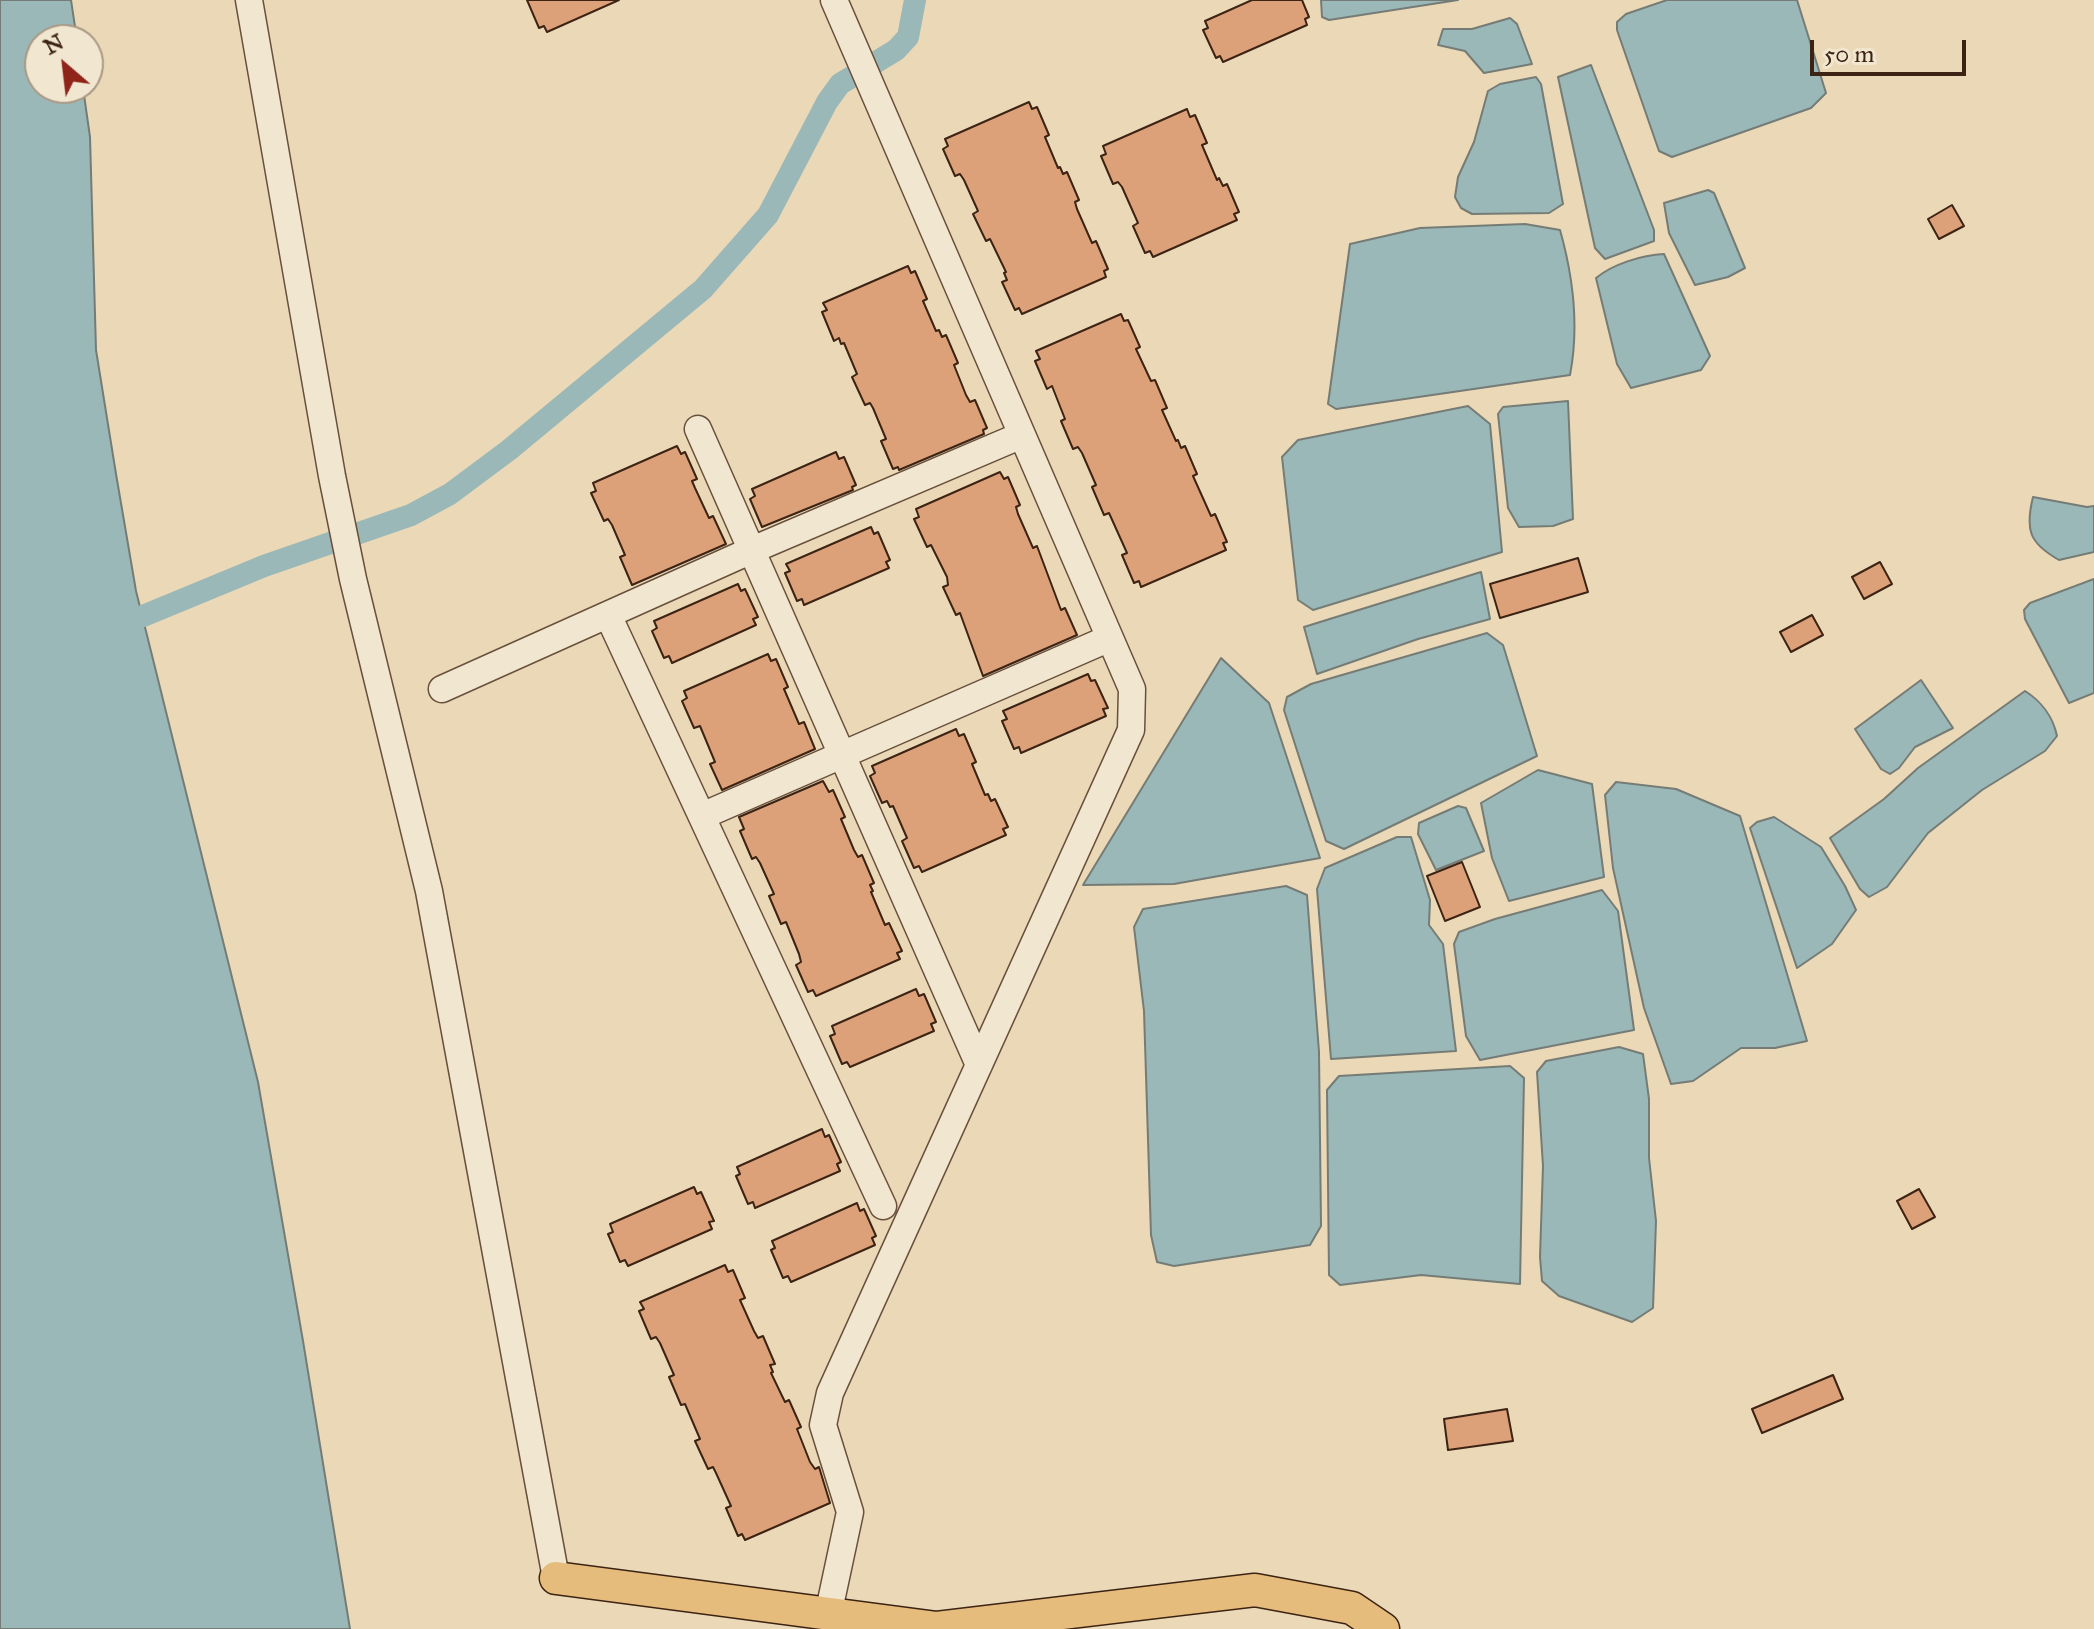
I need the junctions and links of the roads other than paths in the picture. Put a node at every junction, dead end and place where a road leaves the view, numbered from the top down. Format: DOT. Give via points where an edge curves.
graph roads {
  1 [pos="249,0"];
  2 [pos="836,5"];
  3 [pos="698,429"];
  4 [pos="1022,435"];
  5 [pos="752,550"];
  6 [pos="608,615"];
  7 [pos="1110,638"];
  8 [pos="442,689"];
  9 [pos="842,754"];
  10 [pos="702,816"];
  11 [pos="979,1065"];
  12 [pos="883,1206"];
  13 [pos="556,1578"];
  14 [pos="828,1615"];
  15 [pos="1383,1629"];
  1 -- 13 [label="street" via="332,476 429,891"];
  2 -- 4 [label="street"];
  3 -- 5 [label="street"];
  4 -- 5 [label="street"];
  4 -- 7 [label="street"];
  5 -- 6 [label="street"];
  5 -- 9 [label="street"];
  6 -- 8 [label="street"];
  6 -- 10 [label="street"];
  7 -- 9 [label="street"];
  7 -- 11 [label="street" via="1132,689 1131,730"];
  9 -- 10 [label="street"];
  9 -- 11 [label="street"];
  10 -- 12 [label="street"];
  11 -- 14 [label="street" via="830,1393 823,1425 850,1512"];
  13 -- 14 [label="main road"];
  14 -- 15 [label="main road" via="937,1628 1255,1590 1352,1608"];
}
